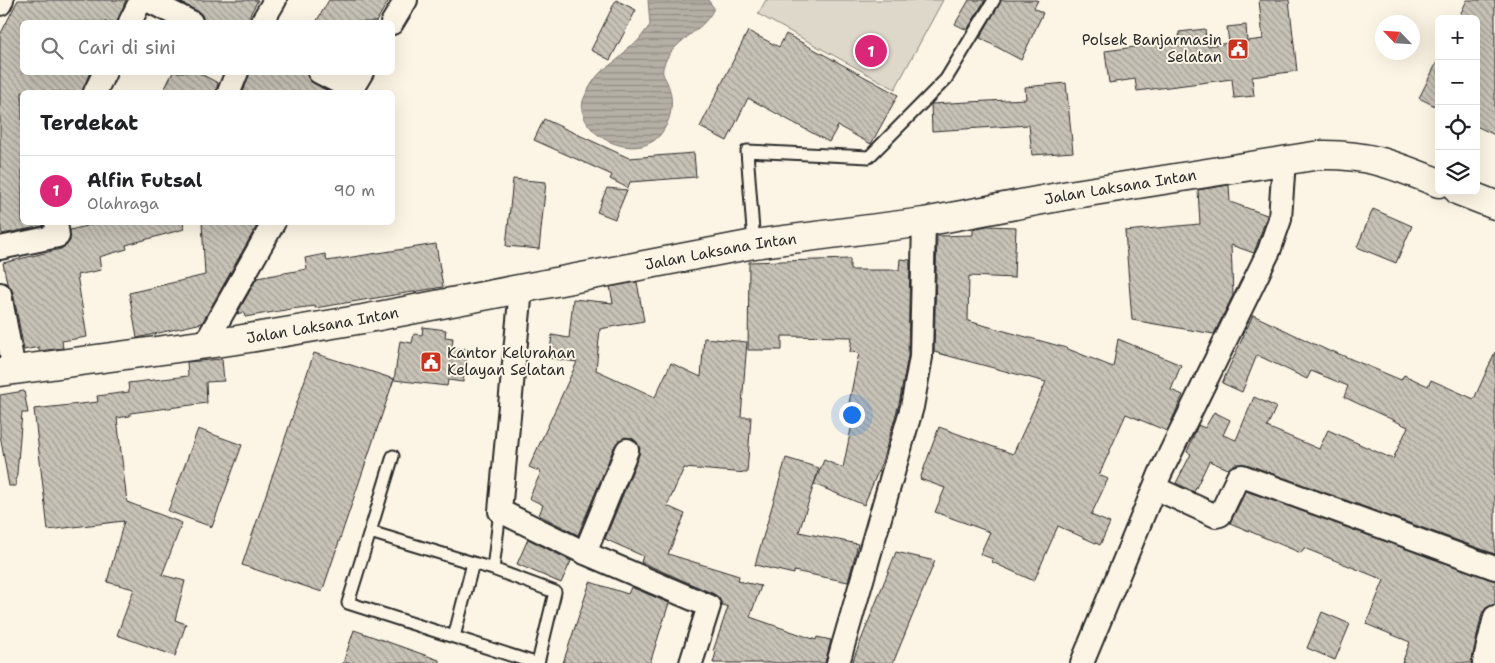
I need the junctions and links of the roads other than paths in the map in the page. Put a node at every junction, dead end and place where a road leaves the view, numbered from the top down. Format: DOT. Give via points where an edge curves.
graph roads {
  1 [pos="2,0"];
  2 [pos="141,0"];
  3 [pos="147,0"];
  4 [pos="275,0"];
  5 [pos="406,0"];
  6 [pos="994,0"];
  7 [pos="0,4"];
  8 [pos="131,20"];
  9 [pos="186,20"];
  10 [pos="263,20"];
  11 [pos="394,20"];
  12 [pos="103,75"];
  13 [pos="236,75"];
  14 [pos="327,75"];
  15 [pos="355,85"];
  16 [pos="96,90"];
  17 [pos="229,90"];
  18 [pos="1284,160"];
  19 [pos="1435,181"];
  20 [pos="1469,195"];
  21 [pos="1495,205"];
  22 [pos="924,222"];
  23 [pos="56,225"];
  24 [pos="272,225"];
  25 [pos="754,244"];
  26 [pos="0,248"];
  27 [pos="522,288"];
  28 [pos="0,294"];
  29 [pos="205,344"];
  30 [pos="7,371"];
  31 [pos="627,450"];
  32 [pos="393,456"];
  33 [pos="1155,488"];
  34 [pos="500,511"];
  35 [pos="370,532"];
  36 [pos="586,553"];
  37 [pos="473,563"];
  38 [pos="1495,568"];
  39 [pos="493,569"];
  40 [pos="1495,617"];
  41 [pos="454,637"];
  42 [pos="536,663"];
  43 [pos="691,663"];
  44 [pos="838,663"];
  45 [pos="1082,663"];
  46 [pos="1484,663"];
  1 -- 7 [label="street"];
  2 -- 8 [label="street"];
  3 -- 9 [label="street"];
  4 -- 10 [label="street"];
  5 -- 11 [label="street"];
  6 -- 25 [label="lane" via="946,79 869,157 748,151"];
  12 -- 16 [label="street"];
  13 -- 17 [label="street"];
  14 -- 15 [label="street"];
  18 -- 19 [label="street, Jalan Laksana Intan" via="1320,155 1359,156 1379,160"];
  18 -- 22 [label="street, Jalan Laksana Intan"];
  18 -- 33 [label="street" via="1280,219 1269,251"];
  20 -- 21 [label="street"];
  22 -- 25 [label="street, Jalan Laksana Intan"];
  22 -- 44 [label="street" via="921,357 912,407"];
  23 -- 26 [label="street" via="58,236"];
  24 -- 29 [label="street"];
  25 -- 27 [label="street, Jalan Laksana Intan"];
  27 -- 29 [label="street, Jalan Laksana Intan" via="362,319"];
  27 -- 34 [label="street"];
  28 -- 30 [label="street"];
  29 -- 30 [label="street, Jalan Laksana Intan"];
  31 -- 36 [label="street"];
  32 -- 35 [label="lane"];
  33 -- 38 [label="street" via="1216,516 1220,515 1238,477 1242,476"];
  33 -- 45 [label="street"];
  34 -- 36 [label="street"];
  34 -- 39 [label="lane"];
  35 -- 37 [label="lane"];
  35 -- 41 [label="lane" via="348,603"];
  36 -- 43 [label="street" via="709,606"];
  37 -- 39 [label="lane"];
  37 -- 41 [label="lane"];
  39 -- 42 [label="lane" via="555,592"];
  40 -- 46 [label="street"];
  41 -- 42 [label="lane"];
}
